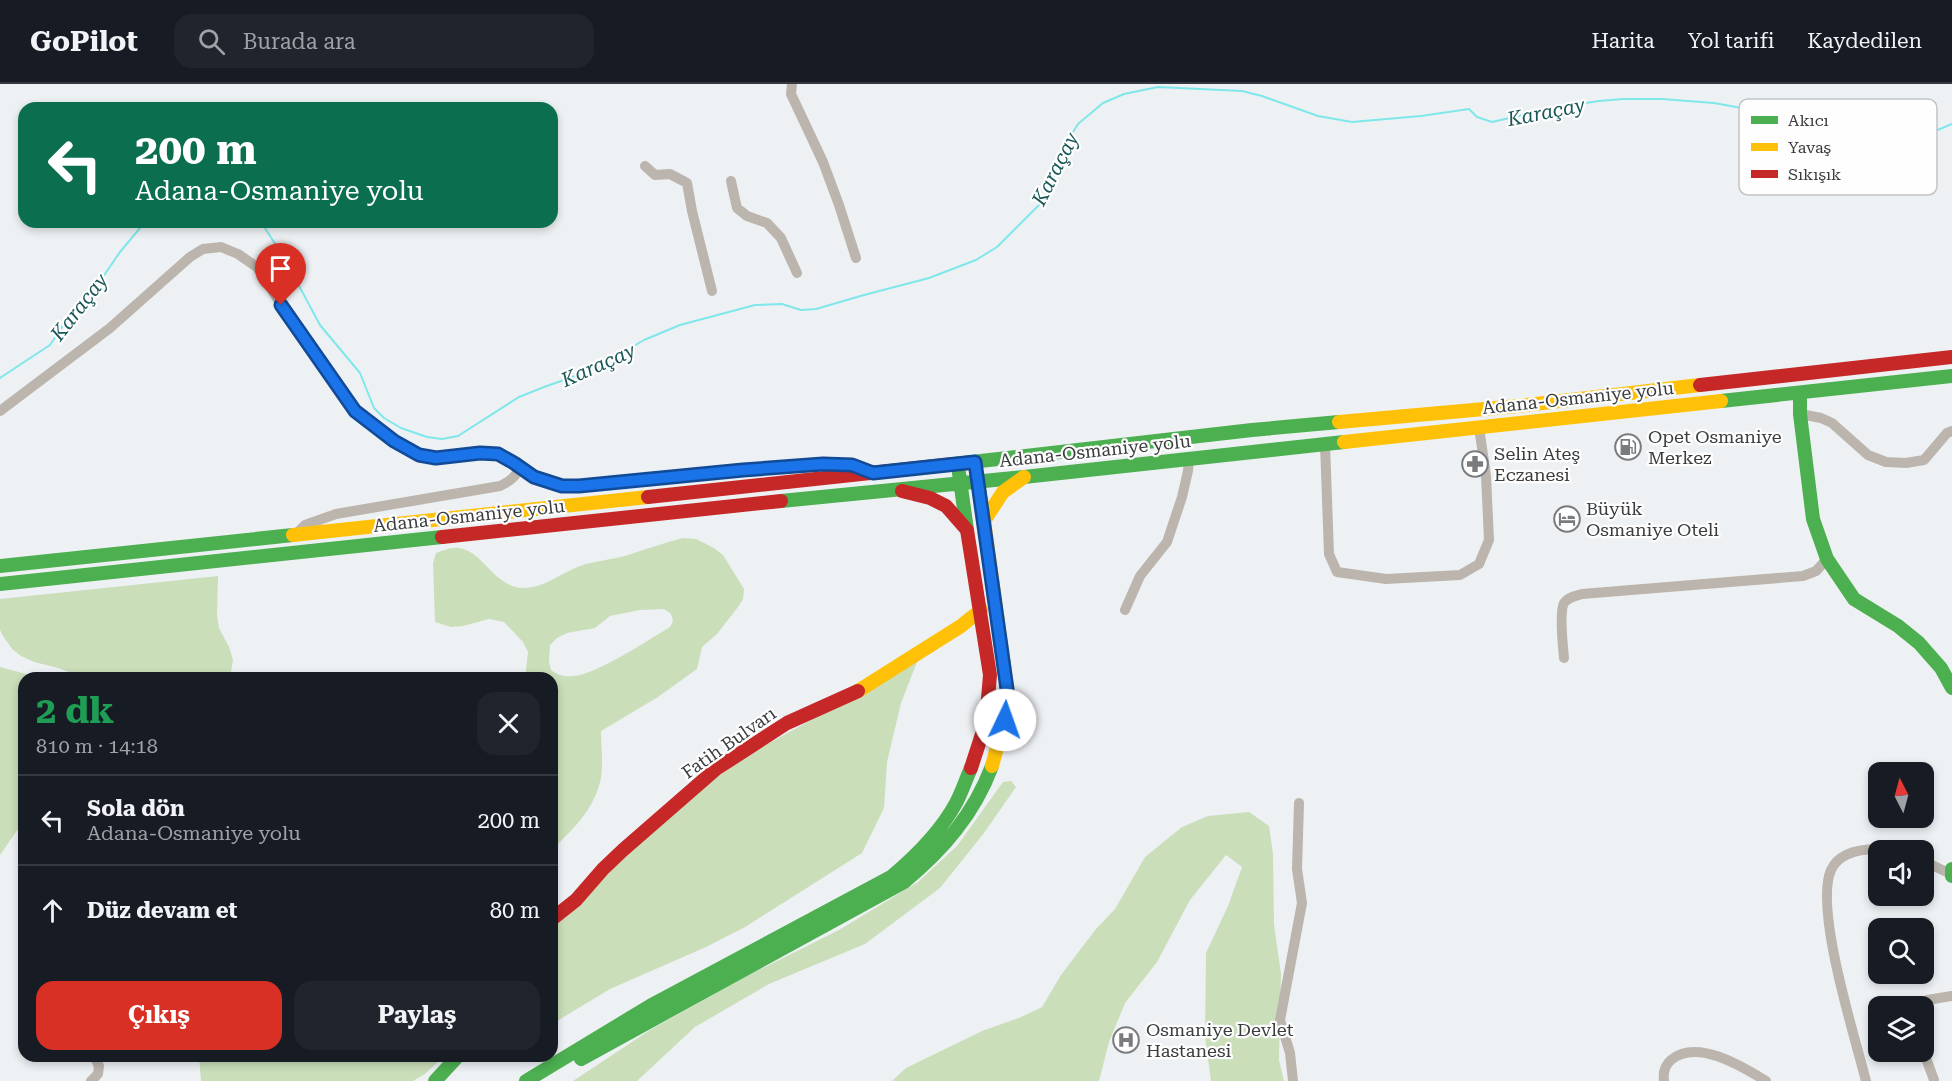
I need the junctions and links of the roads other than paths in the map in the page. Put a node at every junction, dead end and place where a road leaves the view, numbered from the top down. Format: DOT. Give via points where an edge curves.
graph roads {
  1 [pos="792,84"];
  2 [pos="645,166"];
  3 [pos="730,181"];
  4 [pos="856,258"];
  5 [pos="797,273"];
  6 [pos="712,291"];
  7 [pos="1952,357"];
  8 [pos="1952,376"];
  9 [pos="1800,393"];
  10 [pos="0,411"];
  11 [pos="1800,414"];
  12 [pos="1479,427"];
  13 [pos="1952,431"];
  14 [pos="1325,444"];
  15 [pos="1189,459"];
  16 [pos="975,462"];
  17 [pos="958,464"];
  18 [pos="519,467"];
  19 [pos="873,473"];
  20 [pos="1024,477"];
  21 [pos="978,482"];
  22 [pos="960,484"];
  23 [pos="893,489"];
  24 [pos="984,521"];
  25 [pos="967,530"];
  26 [pos="295,534"];
  27 [pos="1827,559"];
  28 [pos="0,567"];
  29 [pos="0,584"];
  30 [pos="981,610"];
  31 [pos="1125,610"];
  32 [pos="1563,658"];
  33 [pos="1952,688"];
  34 [pos="1299,803"];
  35 [pos="1868,850"];
  36 [pos="1934,866"];
  37 [pos="1952,873"];
  38 [pos="558,914"];
  39 [pos="1952,996"];
  40 [pos="1934,999"];
  41 [pos="97,1062"];
  42 [pos="452,1062"];
  43 [pos="557,1062"];
  44 [pos="558,1062"];
  45 [pos="1927,1062"];
  46 [pos="1934,1080"];
  47 [pos="91,1081"];
  48 [pos="435,1081"];
  49 [pos="526,1081"];
  50 [pos="544,1081"];
  51 [pos="1293,1081"];
  52 [pos="1664,1081"];
  53 [pos="1766,1081"];
  54 [pos="1866,1081"];
  1 -- 4 [label="street" via="791,94 823,162"];
  2 -- 6 [label="street" via="655,175 670,174 687,183"];
  3 -- 5 [label="street" via="737,208 774,230"];
  7 -- 16 [label="main road, Adana-Osmaniye yolu"];
  8 -- 9 [label="main road, Adana-Osmaniye yolu"];
  9 -- 11 [label="main road"];
  9 -- 12 [label="main road, Adana-Osmaniye yolu"];
  10 -- 18 [label="street" via="110,328 190,258 203,249 221,247 256,267 355,411 394,441 419,455 436,458 498,454"];
  11 -- 13 [label="street" via="1832,423 1868,455 1886,462 1924,460"];
  11 -- 27 [label="main road" via="1813,519"];
  12 -- 14 [label="main road, Adana-Osmaniye yolu"];
  12 -- 14 [label="street" via="1489,540 1479,564 1460,575 1386,579 1337,572 1329,554"];
  14 -- 15 [label="main road, Adana-Osmaniye yolu"];
  15 -- 20 [label="main road, Adana-Osmaniye yolu"];
  15 -- 31 [label="street" via="1167,542 1140,576"];
  16 -- 17 [label="main road, Adana-Osmaniye yolu"];
  16 -- 21 [label="main road"];
  17 -- 19 [label="main road, Adana-Osmaniye yolu"];
  17 -- 22 [label="main road"];
  18 -- 19 [label="street" via="534,477 562,486 823,464 852,465"];
  18 -- 26 [label="street" via="510,482 500,486 336,514 305,525"];
  19 -- 26 [label="main road, Adana-Osmaniye yolu"];
  20 -- 21 [label="main road, Adana-Osmaniye yolu"];
  20 -- 24 [label="main road" via="1003,492"];
  21 -- 22 [label="main road, Adana-Osmaniye yolu"];
  21 -- 24 [label="main road"];
  22 -- 23 [label="main road, Adana-Osmaniye yolu"];
  22 -- 25 [label="main road"];
  23 -- 25 [label="main road" via="946,506"];
  23 -- 29 [label="main road, Adana-Osmaniye yolu"];
  24 -- 50 [label="main road" via="1007,689 1005,720 985,783 953,833 904,882 653,1017"];
  25 -- 30 [label="main road"];
  26 -- 28 [label="main road, Adana-Osmaniye yolu"];
  27 -- 32 [label="street" via="1816,571 1795,578 1582,594 1571,598 1562,611"];
  27 -- 33 [label="main road" via="1854,599 1919,643"];
  30 -- 38 [label="main road, Fatih Bulvarı" via="864,688 787,723 717,769 623,850"];
  30 -- 44 [label="main road" via="990,675 987,722 957,802 911,861 891,877 659,1000"];
  34 -- 51 [label="street" via="1297,869 1302,903 1280,1020"];
  35 -- 54 [label="street" via="1850,854 1831,870 1827,902 1831,938"];
  36 -- 37 [label="street"];
  39 -- 40 [label="street"];
  41 -- 47 [label="street" via="98,1074"];
  42 -- 48 [label="main road"];
  43 -- 49 [label="main road"];
  45 -- 46 [label="street"];
  52 -- 53 [label="street" via="1665,1068 1671,1060 1696,1052 1733,1061"];
}
